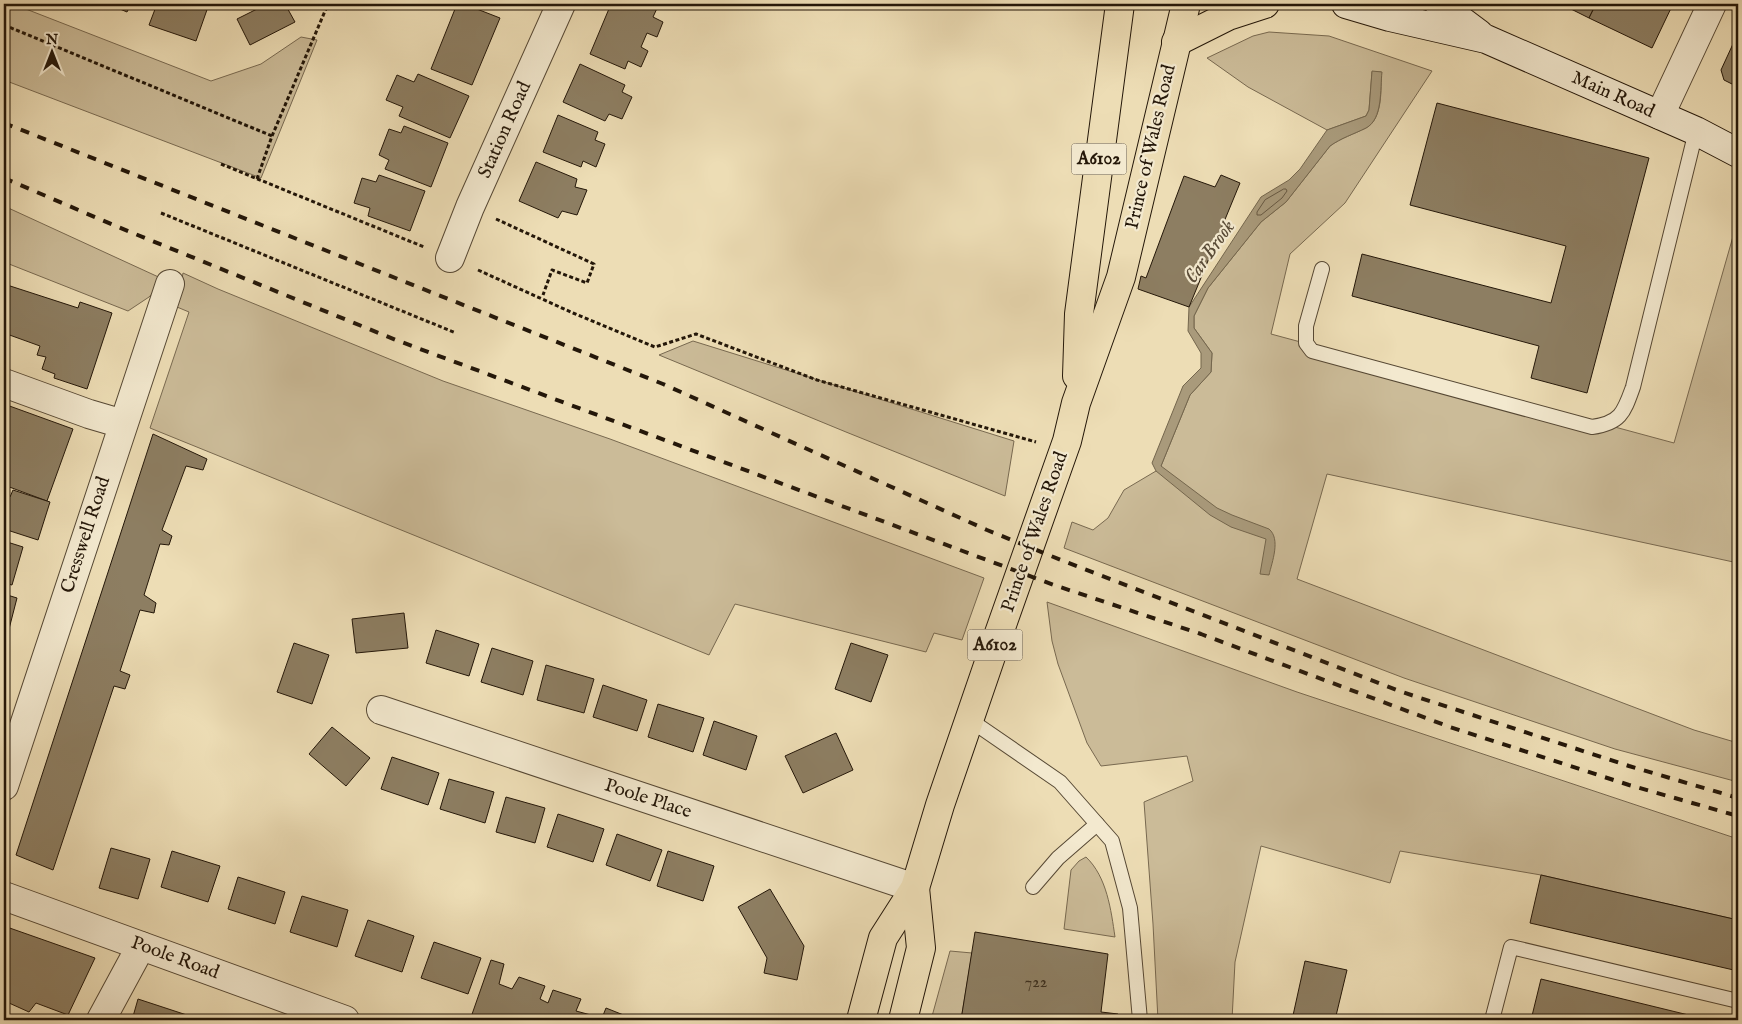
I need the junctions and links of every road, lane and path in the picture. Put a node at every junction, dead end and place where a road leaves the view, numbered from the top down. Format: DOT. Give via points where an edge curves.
graph roads {
  1 [pos="328,4"];
  2 [pos="561,4"];
  3 [pos="1120,4"];
  4 [pos="1186,4"];
  5 [pos="1265,4"];
  6 [pos="1346,4"];
  7 [pos="1439,4"];
  8 [pos="1712,4"];
  9 [pos="4,25"];
  10 [pos="1486,39"];
  11 [pos="1176,42"];
  12 [pos="1660,115"];
  13 [pos="1696,131"];
  14 [pos="272,136"];
  15 [pos="1738,153"];
  16 [pos="221,164"];
  17 [pos="257,179"];
  18 [pos="470,207"];
  19 [pos="161,213"];
  20 [pos="450,258"];
  21 [pos="1322,269"];
  22 [pos="170,284"];
  23 [pos="543,295"];
  24 [pos="456,333"];
  25 [pos="4,383"];
  26 [pos="1076,403"];
  27 [pos="123,424"];
  28 [pos="1064,449"];
  29 [pos="380,710"];
  30 [pos="970,720"];
  31 [pos="4,786"];
  32 [pos="1097,824"];
  33 [pos="1033,887"];
  34 [pos="915,888"];
  35 [pos="4,896"];
  36 [pos="141,946"];
  37 [pos="1738,1002"];
  38 [pos="101,1020"];
  39 [pos="345,1020"];
  40 [pos="861,1020"];
  41 [pos="904,1020"];
  42 [pos="1140,1020"];
  43 [pos="1492,1020"];
  1 -- 14 [label="path"];
  2 -- 18 [label="street, Station Road"];
  3 -- 26 [label="highway, Prince of Wales Road / A6102" via="1079,314"];
  4 -- 11 [label="highway, Prince of Wales Road / A6102"];
  5 -- 11 [label="highway" via="1228,16"];
  6 -- 10 [label="street, Main Road"];
  7 -- 10 [label="street, Main Road"];
  8 -- 12 [label="street"];
  9 -- 14 [label="path"];
  10 -- 12 [label="street, Main Road"];
  11 -- 26 [label="highway, Prince of Wales Road / A6102" via="1120,277"];
  12 -- 13 [label="street, Main Road"];
  13 -- 15 [label="street, Main Road"];
  13 -- 21 [label="lane" via="1633,387 1627,406 1616,420 1605,425 1592,426 1312,351 1306,343 1306,326"];
  14 -- 17 [label="path"];
  16 -- 17 [label="path"];
  17 -- 20 [label="path"];
  18 -- 20 [label="street, Station Road"];
  18 -- 23 [label="path" via="594,264 586,283 552,270"];
  19 -- 24 [label="path"];
  20 -- 28 [label="path" via="655,347 696,334 817,380"];
  22 -- 27 [label="street, Cresswell Road"];
  25 -- 27 [label="street"];
  26 -- 28 [label="highway, Prince of Wales Road / A6102"];
  27 -- 31 [label="street, Cresswell Road"];
  28 -- 30 [label="highway, Prince of Wales Road / A6102"];
  29 -- 34 [label="street, Poole Place"];
  30 -- 32 [label="lane" via="1060,782"];
  30 -- 34 [label="highway, Prince of Wales Road / A6102"];
  32 -- 33 [label="lane" via="1058,858"];
  32 -- 42 [label="lane" via="1112,840 1130,908"];
  34 -- 40 [label="highway, Prince of Wales Road / A6102" via="884,938"];
  34 -- 41 [label="highway, Prince of Wales Road / A6102" via="921,948"];
  35 -- 36 [label="street, Poole Road"];
  36 -- 38 [label="street"];
  36 -- 39 [label="street, Poole Road"];
  37 -- 43 [label="lane" via="1511,948"];
}
